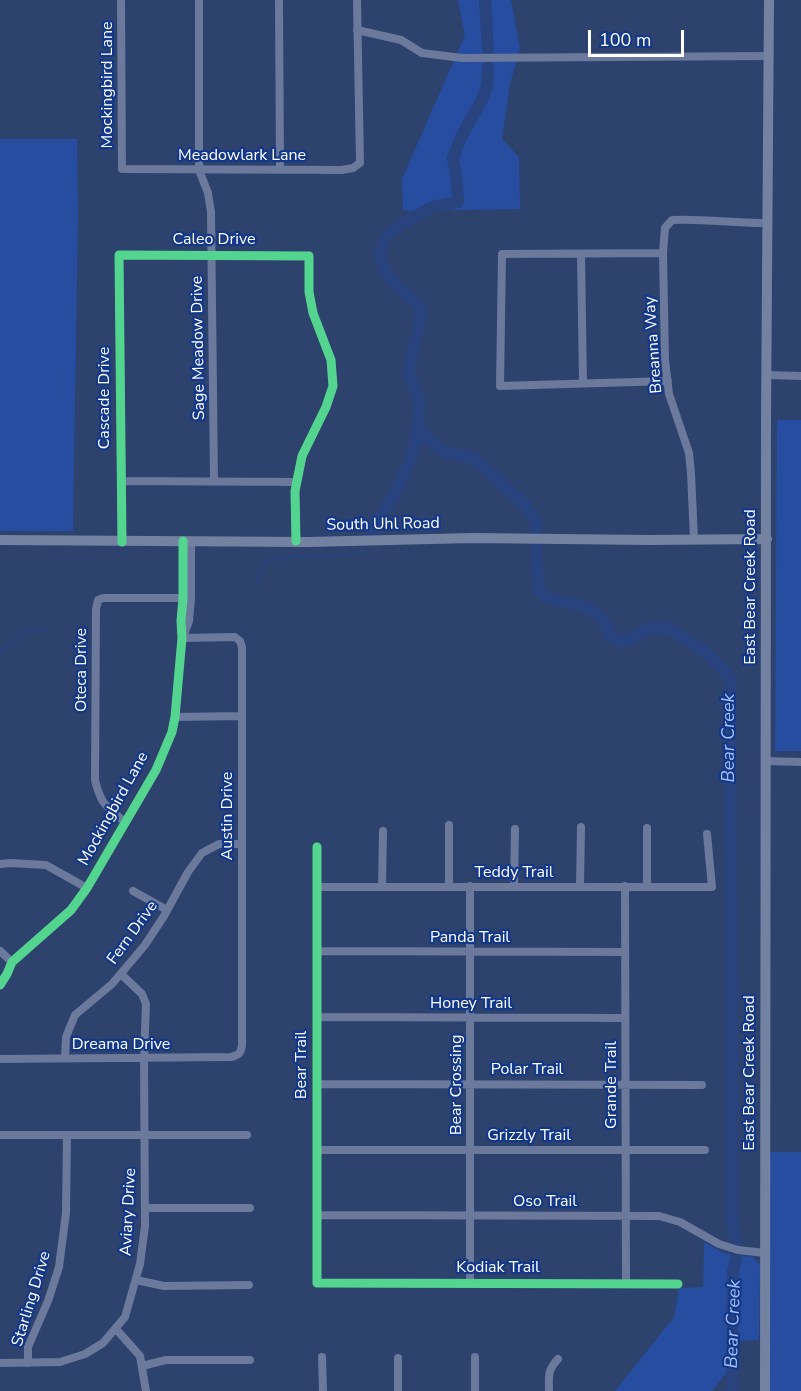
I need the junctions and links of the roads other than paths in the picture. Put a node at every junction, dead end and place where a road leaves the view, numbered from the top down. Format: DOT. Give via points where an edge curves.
graph roads {
  1 [pos="121,0"];
  2 [pos="199,0"];
  3 [pos="279,0"];
  4 [pos="357,0"];
  5 [pos="769,0"];
  6 [pos="357,30"];
  7 [pos="769,56"];
  8 [pos="122,170"];
  9 [pos="199,170"];
  10 [pos="280,170"];
  11 [pos="768,223"];
  12 [pos="663,253"];
  13 [pos="581,254"];
  14 [pos="119,255"];
  15 [pos="212,255"];
  16 [pos="767,375"];
  17 [pos="801,376"];
  18 [pos="668,381"];
  19 [pos="583,383"];
  20 [pos="121,481"];
  21 [pos="214,482"];
  22 [pos="297,482"];
  23 [pos="694,539"];
  24 [pos="767,539"];
  25 [pos="0,540"];
  26 [pos="187,541"];
  27 [pos="296,541"];
  28 [pos="122,542"];
  29 [pos="187,598"];
  30 [pos="182,638"];
  31 [pos="242,716"];
  32 [pos="175,717"];
  33 [pos="765,761"];
  34 [pos="801,762"];
  35 [pos="125,822"];
  36 [pos="449,825"];
  37 [pos="581,826"];
  38 [pos="647,828"];
  39 [pos="515,830"];
  40 [pos="382,831"];
  41 [pos="707,834"];
  42 [pos="242,844"];
  43 [pos="317,847"];
  44 [pos="0,864"];
  45 [pos="382,886"];
  46 [pos="449,886"];
  47 [pos="470,886"];
  48 [pos="514,886"];
  49 [pos="580,886"];
  50 [pos="625,886"];
  51 [pos="647,886"];
  52 [pos="317,887"];
  53 [pos="87,888"];
  54 [pos="134,891"];
  55 [pos="167,910"];
  56 [pos="0,951"];
  57 [pos="317,951"];
  58 [pos="471,952"];
  59 [pos="624,952"];
  60 [pos="12,962"];
  61 [pos="121,974"];
  62 [pos="0,985"];
  63 [pos="317,1017"];
  64 [pos="471,1018"];
  65 [pos="625,1018"];
  66 [pos="241,1052"];
  67 [pos="144,1058"];
  68 [pos="0,1059"];
  69 [pos="65,1059"];
  70 [pos="317,1083"];
  71 [pos="471,1084"];
  72 [pos="625,1084"];
  73 [pos="702,1085"];
  74 [pos="247,1134"];
  75 [pos="0,1135"];
  76 [pos="67,1135"];
  77 [pos="145,1135"];
  78 [pos="626,1149"];
  79 [pos="317,1150"];
  80 [pos="471,1150"];
  81 [pos="705,1150"];
  82 [pos="145,1208"];
  83 [pos="250,1208"];
  84 [pos="317,1215"];
  85 [pos="471,1216"];
  86 [pos="626,1216"];
  87 [pos="765,1253"];
  88 [pos="136,1280"];
  89 [pos="317,1283"];
  90 [pos="470,1283"];
  91 [pos="626,1283"];
  92 [pos="678,1284"];
  93 [pos="249,1285"];
  94 [pos="116,1329"];
  95 [pos="322,1357"];
  96 [pos="475,1357"];
  97 [pos="398,1358"];
  98 [pos="558,1359"];
  99 [pos="250,1360"];
  100 [pos="0,1363"];
  101 [pos="28,1363"];
  102 [pos="142,1366"];
  103 [pos="146,1391"];
  104 [pos="323,1391"];
  105 [pos="398,1391"];
  106 [pos="475,1391"];
  107 [pos="549,1391"];
  108 [pos="765,1391"];
  1 -- 8 [label="street, Mockingbird Lane"];
  2 -- 9 [label="street, Sage Meadow Drive"];
  3 -- 10 [label="street"];
  4 -- 6 [label="street"];
  5 -- 7 [label="main road, East Bear Creek Road"];
  6 -- 7 [label="street" via="401,40 422,53 462,58"];
  6 -- 10 [label="street, Meadowlark Lane" via="360,163 342,170"];
  7 -- 11 [label="main road, East Bear Creek Road"];
  8 -- 9 [label="street, Meadowlark Lane"];
  9 -- 10 [label="street, Meadowlark Lane"];
  9 -- 15 [label="street, Sage Meadow Drive" via="211,212"];
  11 -- 12 [label="street, Breanna Way" via="672,220 665,228"];
  11 -- 16 [label="main road, East Bear Creek Road"];
  12 -- 13 [label="street"];
  12 -- 18 [label="street, Breanna Way"];
  13 -- 19 [label="street"];
  13 -- 19 [label="street" via="502,254 500,386"];
  14 -- 15 [label="street, Caleo Drive"];
  14 -- 20 [label="street, Cascade Drive"];
  15 -- 21 [label="street, Sage Meadow Drive"];
  15 -- 22 [label="street, Caleo Drive" via="309,256 309,292 331,360 333,386 302,456"];
  16 -- 17 [label="street"];
  16 -- 24 [label="main road, East Bear Creek Road"];
  18 -- 19 [label="street"];
  18 -- 23 [label="street, Breanna Way" via="689,453"];
  20 -- 21 [label="street"];
  20 -- 28 [label="street, Cascade Drive"];
  21 -- 22 [label="street"];
  22 -- 27 [label="street"];
  23 -- 24 [label="main road, South Uhl Road"];
  23 -- 27 [label="main road, South Uhl Road"];
  24 -- 33 [label="main road, East Bear Creek Road"];
  25 -- 28 [label="main road, South Uhl Road"];
  26 -- 27 [label="main road, South Uhl Road"];
  26 -- 28 [label="main road, South Uhl Road"];
  26 -- 29 [label="street, Mockingbird Lane"];
  29 -- 30 [label="street, Mockingbird Lane" via="181,621"];
  29 -- 35 [label="street, Oteca Drive" via="98,600 95,780 99,797"];
  30 -- 31 [label="street, Austin Drive" via="240,640"];
  30 -- 32 [label="street, Mockingbird Lane"];
  31 -- 32 [label="street"];
  31 -- 42 [label="street, Austin Drive"];
  32 -- 35 [label="street, Mockingbird Lane" via="156,770"];
  33 -- 34 [label="street"];
  33 -- 87 [label="main road, East Bear Creek Road"];
  35 -- 53 [label="street, Mockingbird Lane"];
  36 -- 46 [label="street"];
  37 -- 49 [label="street"];
  38 -- 51 [label="street"];
  39 -- 48 [label="street"];
  40 -- 45 [label="street"];
  41 -- 51 [label="street, Teddy Trail" via="712,886"];
  42 -- 55 [label="street, Fern Drive" via="219,844 202,853"];
  42 -- 66 [label="street, Austin Drive"];
  43 -- 52 [label="street, Bear Trail"];
  44 -- 53 [label="street" via="46,865"];
  45 -- 46 [label="street, Teddy Trail"];
  45 -- 52 [label="street, Teddy Trail"];
  46 -- 47 [label="street, Teddy Trail"];
  47 -- 48 [label="street, Teddy Trail"];
  47 -- 58 [label="street, Bear Crossing"];
  48 -- 49 [label="street, Teddy Trail"];
  49 -- 50 [label="street, Teddy Trail"];
  50 -- 51 [label="street, Teddy Trail"];
  50 -- 59 [label="street, Grande Trail"];
  52 -- 57 [label="street, Bear Trail"];
  53 -- 60 [label="street, Mockingbird Lane" via="71,910"];
  54 -- 55 [label="street"];
  55 -- 61 [label="street, Fern Drive"];
  56 -- 60 [label="street"];
  57 -- 58 [label="street, Panda Trail"];
  57 -- 63 [label="street, Bear Trail"];
  58 -- 59 [label="street, Panda Trail"];
  58 -- 64 [label="street, Bear Crossing"];
  59 -- 65 [label="street, Grande Trail"];
  60 -- 62 [label="street, Mockingbird Lane"];
  61 -- 67 [label="street, Aviary Drive" via="142,994 146,1004"];
  61 -- 69 [label="street, Fern Drive" via="75,1015 66,1037"];
  63 -- 64 [label="street, Honey Trail"];
  63 -- 70 [label="street, Bear Trail"];
  64 -- 65 [label="street, Honey Trail"];
  64 -- 71 [label="street, Bear Crossing"];
  65 -- 72 [label="street, Grande Trail"];
  66 -- 67 [label="street, Dreama Drive" via="231,1057"];
  67 -- 69 [label="street, Dreama Drive"];
  67 -- 77 [label="street, Aviary Drive"];
  68 -- 69 [label="street, Dreama Drive"];
  70 -- 71 [label="street, Polar Trail"];
  70 -- 79 [label="street, Bear Trail"];
  71 -- 72 [label="street, Polar Trail"];
  71 -- 80 [label="street, Bear Crossing"];
  72 -- 73 [label="street, Polar Trail"];
  72 -- 78 [label="street, Grande Trail"];
  74 -- 77 [label="street"];
  75 -- 76 [label="street"];
  76 -- 77 [label="street"];
  76 -- 101 [label="street, Starling Drive" via="66,1213 59,1267 28,1347"];
  77 -- 82 [label="street, Aviary Drive"];
  78 -- 80 [label="street, Grizzly Trail"];
  78 -- 81 [label="street, Grizzly Trail"];
  78 -- 86 [label="street, Grande Trail"];
  79 -- 80 [label="street, Grizzly Trail"];
  79 -- 84 [label="street, Bear Trail"];
  80 -- 85 [label="street, Bear Crossing"];
  82 -- 83 [label="street"];
  82 -- 88 [label="street, Aviary Drive"];
  84 -- 85 [label="street, Oso Trail"];
  84 -- 89 [label="street, Bear Trail"];
  85 -- 86 [label="street, Oso Trail"];
  85 -- 90 [label="street, Bear Crossing"];
  86 -- 87 [label="street, Oso Trail" via="659,1216 680,1222 718,1244"];
  86 -- 91 [label="street, Grande Trail"];
  87 -- 108 [label="main road, East Bear Creek Road"];
  88 -- 93 [label="street" via="164,1286"];
  88 -- 94 [label="street, Aviary Drive" via="125,1317"];
  89 -- 90 [label="street, Kodiak Trail"];
  90 -- 91 [label="street, Kodiak Trail"];
  91 -- 92 [label="street, Kodiak Trail"];
  94 -- 101 [label="street, Aviary Drive" via="85,1354 60,1362"];
  94 -- 102 [label="street" via="140,1356"];
  95 -- 104 [label="street"];
  96 -- 106 [label="street"];
  97 -- 105 [label="street"];
  98 -- 107 [label="street" via="549,1373"];
  99 -- 102 [label="street" via="166,1360"];
  100 -- 101 [label="street, Aviary Drive"];
  102 -- 103 [label="street"];
}
